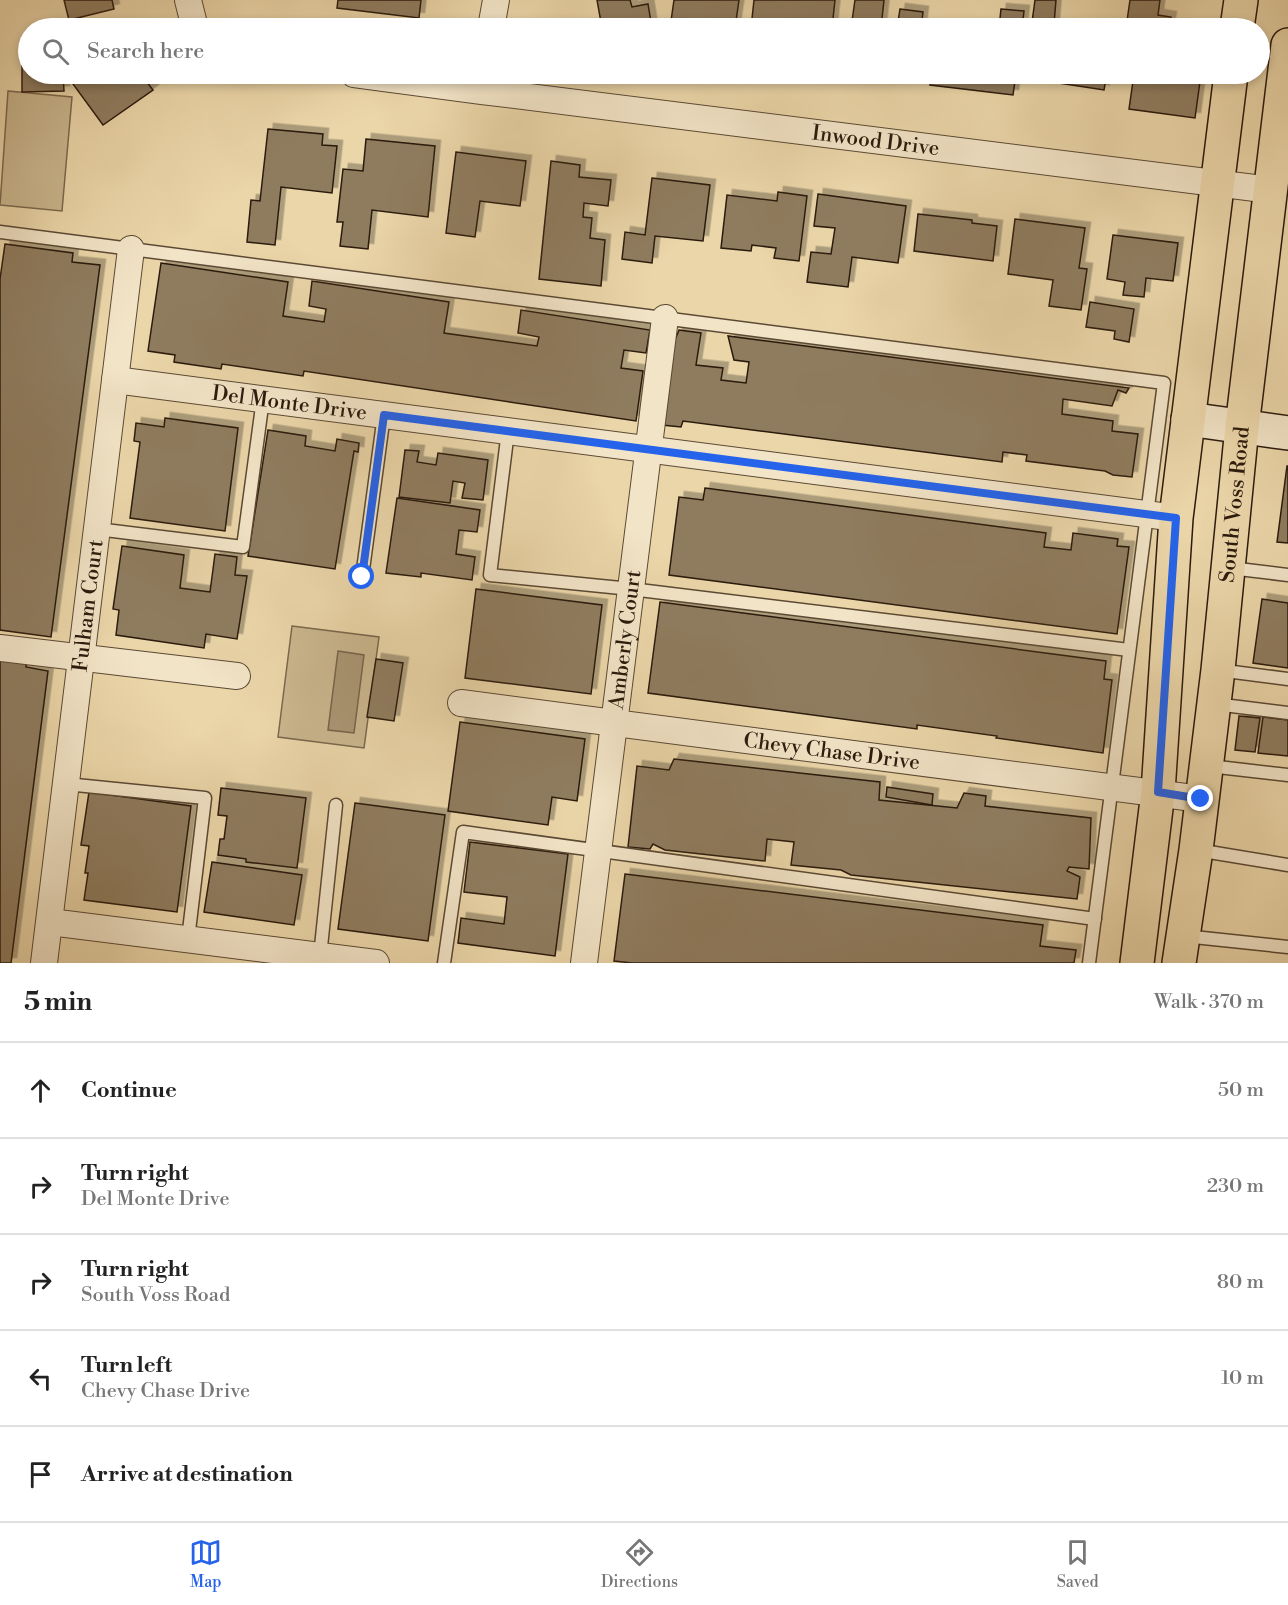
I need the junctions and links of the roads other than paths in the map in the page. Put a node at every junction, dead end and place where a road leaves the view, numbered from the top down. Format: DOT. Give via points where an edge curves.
graph roads {
  1 [pos="188,0"];
  2 [pos="496,0"];
  3 [pos="1241,0"];
  4 [pos="192,18"];
  5 [pos="493,18"];
  6 [pos="1238,18"];
  7 [pos="1280,56"];
  8 [pos="497,84"];
  9 [pos="1230,84"];
  10 [pos="1217,184"];
  11 [pos="1271,190"];
  12 [pos="0,232"];
  13 [pos="131,249"];
  14 [pos="665,318"];
  15 [pos="115,380"];
  16 [pos="263,399"];
  17 [pos="384,415"];
  18 [pos="1188,419"];
  19 [pos="1242,427"];
  20 [pos="508,431"];
  21 [pos="1288,433"];
  22 [pos="649,449"];
  23 [pos="1162,516"];
  24 [pos="97,529"];
  25 [pos="1228,568"];
  26 [pos="1288,575"];
  27 [pos="362,577"];
  28 [pos="631,589"];
  29 [pos="0,648"];
  30 [pos="1129,650"];
  31 [pos="82,658"];
  32 [pos="1218,670"];
  33 [pos="237,676"];
  34 [pos="1288,679"];
  35 [pos="461,703"];
  36 [pos="1214,704"];
  37 [pos="1288,713"];
  38 [pos="614,723"];
  39 [pos="1205,766"];
  40 [pos="1288,776"];
  41 [pos="66,784"];
  42 [pos="1112,789"];
  43 [pos="1158,792"];
  44 [pos="1201,799"];
  45 [pos="336,805"];
  46 [pos="1196,850"];
  47 [pos="598,852"];
  48 [pos="1288,865"];
  49 [pos="1095,919"];
  50 [pos="50,922"];
  51 [pos="188,939"];
  52 [pos="1288,947"];
  53 [pos="1181,949"];
  54 [pos="320,956"];
  55 [pos="45,963"];
  56 [pos="376,963"];
  57 [pos="444,963"];
  58 [pos="584,963"];
  59 [pos="1089,963"];
  60 [pos="1137,963"];
  1 -- 4 [label="street"];
  2 -- 5 [label="street"];
  3 -- 6 [label="main road"];
  7 -- 11 [label="main road, South Voss Road"];
  8 -- 10 [label="street, Inwood Drive"];
  9 -- 10 [label="main road"];
  10 -- 11 [label="street, Inwood Drive"];
  10 -- 18 [label="main road"];
  11 -- 19 [label="main road, South Voss Road"];
  12 -- 13 [label="lane"];
  13 -- 14 [label="lane"];
  13 -- 15 [label="street, Fulham Court"];
  14 -- 22 [label="street, Amberly Court"];
  14 -- 23 [label="lane" via="1164,382"];
  15 -- 16 [label="street, Del Monte Drive"];
  15 -- 24 [label="street, Fulham Court"];
  16 -- 17 [label="street, Del Monte Drive"];
  16 -- 24 [label="lane" via="243,548"];
  17 -- 20 [label="street, Del Monte Drive"];
  17 -- 27 [label="lane"];
  18 -- 19 [label="street"];
  18 -- 23 [label="main road"];
  19 -- 21 [label="street"];
  19 -- 25 [label="main road, South Voss Road"];
  20 -- 22 [label="street, Del Monte Drive"];
  20 -- 28 [label="lane" via="490,575"];
  22 -- 23 [label="street, Del Monte Drive"];
  22 -- 28 [label="street, Amberly Court"];
  23 -- 30 [label="lane"];
  23 -- 43 [label="main road"];
  24 -- 31 [label="street, Fulham Court"];
  25 -- 26 [label="lane"];
  25 -- 32 [label="main road, South Voss Road"];
  28 -- 30 [label="lane"];
  28 -- 38 [label="street, Amberly Court"];
  29 -- 31 [label="street"];
  30 -- 42 [label="lane"];
  31 -- 33 [label="street"];
  31 -- 41 [label="street, Fulham Court"];
  32 -- 34 [label="lane"];
  32 -- 36 [label="main road, South Voss Road"];
  35 -- 38 [label="street, Chevy Chase Drive"];
  36 -- 37 [label="lane"];
  36 -- 39 [label="main road, South Voss Road"];
  38 -- 42 [label="street, Chevy Chase Drive"];
  38 -- 47 [label="street, Amberly Court"];
  39 -- 40 [label="lane"];
  39 -- 44 [label="main road, South Voss Road"];
  41 -- 50 [label="street, Fulham Court"];
  41 -- 51 [label="lane" via="205,798"];
  42 -- 43 [label="street, Chevy Chase Drive"];
  42 -- 49 [label="lane"];
  43 -- 44 [label="street, Chevy Chase Drive"];
  43 -- 60 [label="main road"];
  44 -- 46 [label="main road, South Voss Road"];
  45 -- 54 [label="lane"];
  46 -- 48 [label="lane"];
  46 -- 53 [label="main road, South Voss Road"];
  47 -- 49 [label="lane"];
  47 -- 57 [label="lane" via="463,832"];
  47 -- 58 [label="street, Amberly Court"];
  49 -- 59 [label="lane"];
  50 -- 51 [label="street"];
  50 -- 55 [label="street, Fulham Court"];
  51 -- 54 [label="street"];
  52 -- 53 [label="lane"];
  54 -- 56 [label="street"];
}
